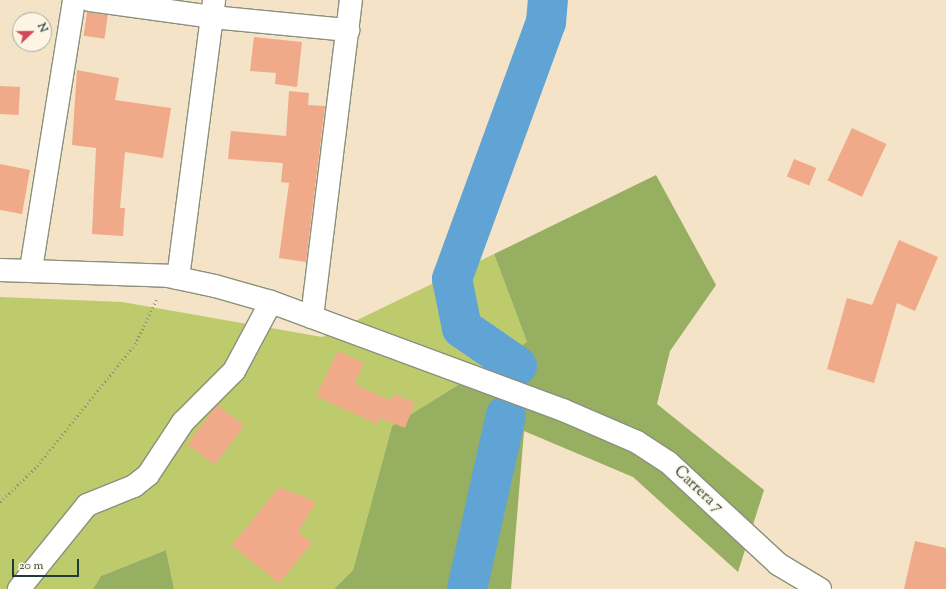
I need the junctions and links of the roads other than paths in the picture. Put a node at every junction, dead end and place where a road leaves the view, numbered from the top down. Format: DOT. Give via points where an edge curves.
graph roads {
  1 [pos="74,0"];
  2 [pos="90,0"];
  3 [pos="351,0"];
  4 [pos="213,8"];
  5 [pos="348,30"];
  6 [pos="31,269"];
  7 [pos="0,270"];
  8 [pos="173,277"];
  9 [pos="271,302"];
  10 [pos="312,317"];
  11 [pos="19,589"];
  12 [pos="820,589"];
  1 -- 6 [label="street"];
  2 -- 4 [label="street"];
  3 -- 5 [label="street"];
  4 -- 5 [label="street"];
  4 -- 8 [label="street"];
  5 -- 10 [label="street"];
  6 -- 7 [label="street, Carrera 7"];
  6 -- 8 [label="street, Carrera 7"];
  8 -- 9 [label="street, Carrera 7"];
  9 -- 10 [label="street, Carrera 7"];
  9 -- 11 [label="street" via="234,371 183,422 148,475 134,486 87,505"];
  10 -- 12 [label="street, Carrera 7" via="563,410 637,442 668,462 778,564"];
}
